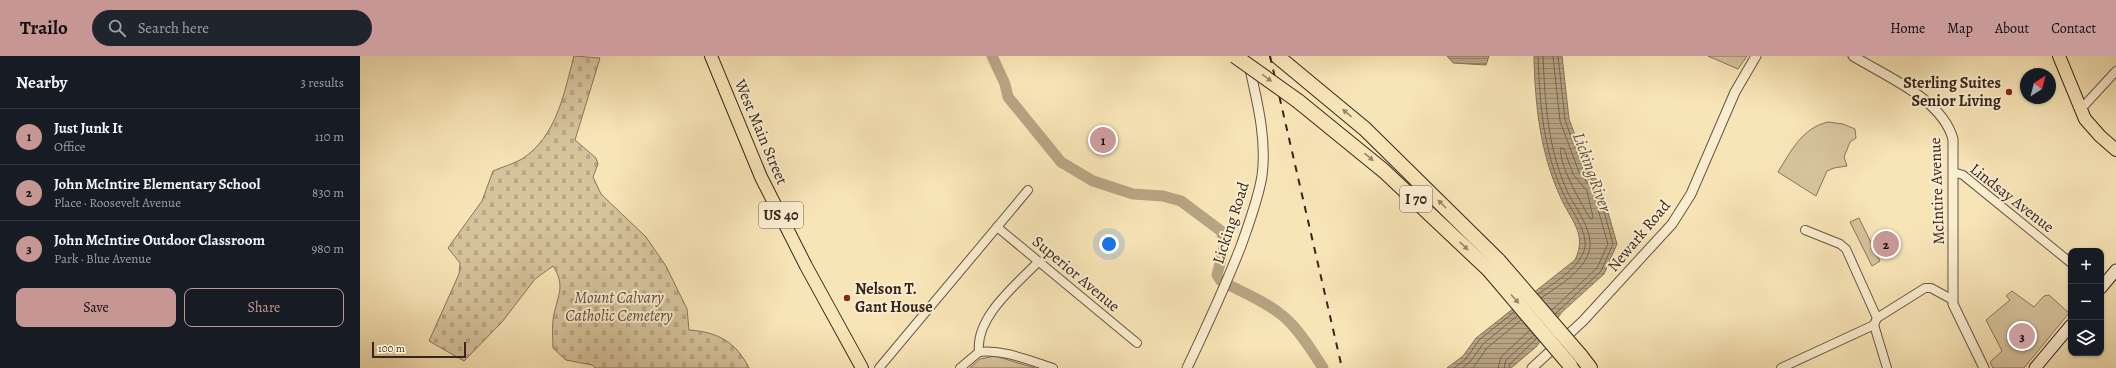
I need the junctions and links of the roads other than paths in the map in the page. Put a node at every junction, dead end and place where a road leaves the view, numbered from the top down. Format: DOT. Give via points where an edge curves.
graph roads {
  1 [pos="711,56"];
  2 [pos="1235,56"];
  3 [pos="1246,56"];
  4 [pos="1277,56"];
  5 [pos="1756,56"];
  6 [pos="1853,56"];
  7 [pos="2059,56"];
  8 [pos="2116,71"];
  9 [pos="2081,109"];
  10 [pos="2116,150"];
  11 [pos="1953,172"];
  12 [pos="1028,190"];
  13 [pos="997,227"];
  14 [pos="1805,230"];
  15 [pos="2068,261"];
  16 [pos="1038,262"];
  17 [pos="1494,266"];
  18 [pos="2116,270"];
  19 [pos="2104,284"];
  20 [pos="1953,300"];
  21 [pos="1875,322"];
  22 [pos="2068,329"];
  23 [pos="1137,343"];
  24 [pos="979,352"];
  25 [pos="1571,367"];
  26 [pos="862,368"];
  27 [pos="880,368"];
  28 [pos="960,368"];
  29 [pos="1053,368"];
  30 [pos="1187,368"];
  31 [pos="1532,368"];
  32 [pos="1590,368"];
  33 [pos="1781,368"];
  34 [pos="1887,368"];
  35 [pos="1984,368"];
  36 [pos="2035,368"];
  1 -- 26 [label="main road, West Main Street / US 40" via="761,177"];
  2 -- 17 [label="highway, I 70, one-way, bridge" via="1298,101"];
  3 -- 30 [label="street, Licking Road" via="1260,119 1262,175 1254,212 1229,278"];
  17 -- 4 [label="highway, I 70, one-way" via="1380,144"];
  5 -- 31 [label="street, Newark Road" via="1735,92 1691,194 1672,224 1583,320"];
  6 -- 11 [label="street, McIntire Avenue" via="1916,94 1942,116 1950,128 1953,140"];
  7 -- 9 [label="main road"];
  8 -- 9 [label="street"];
  9 -- 10 [label="main road" via="2092,128"];
  11 -- 15 [label="street, Lindsay Avenue" via="1963,175"];
  11 -- 20 [label="street, McIntire Avenue"];
  12 -- 13 [label="street"];
  13 -- 16 [label="street, Superior Avenue"];
  13 -- 27 [label="street"];
  14 -- 21 [label="street" via="1840,244 1846,249"];
  16 -- 23 [label="street, Superior Avenue"];
  16 -- 24 [label="street" via="988,317 979,334"];
  17 -- 25 [label="highway, I 70, one-way, bridge"];
  17 -- 32 [label="highway, I 70, bridge"];
  18 -- 19 [label="main road"];
  20 -- 21 [label="street" via="1931,288 1925,288"];
  20 -- 35 [label="street, McIntire Avenue"];
  21 -- 33 [label="street"];
  21 -- 34 [label="street"];
  22 -- 36 [label="main road"];
  24 -- 28 [label="street"];
  24 -- 29 [label="street" via="990,350"];
}
